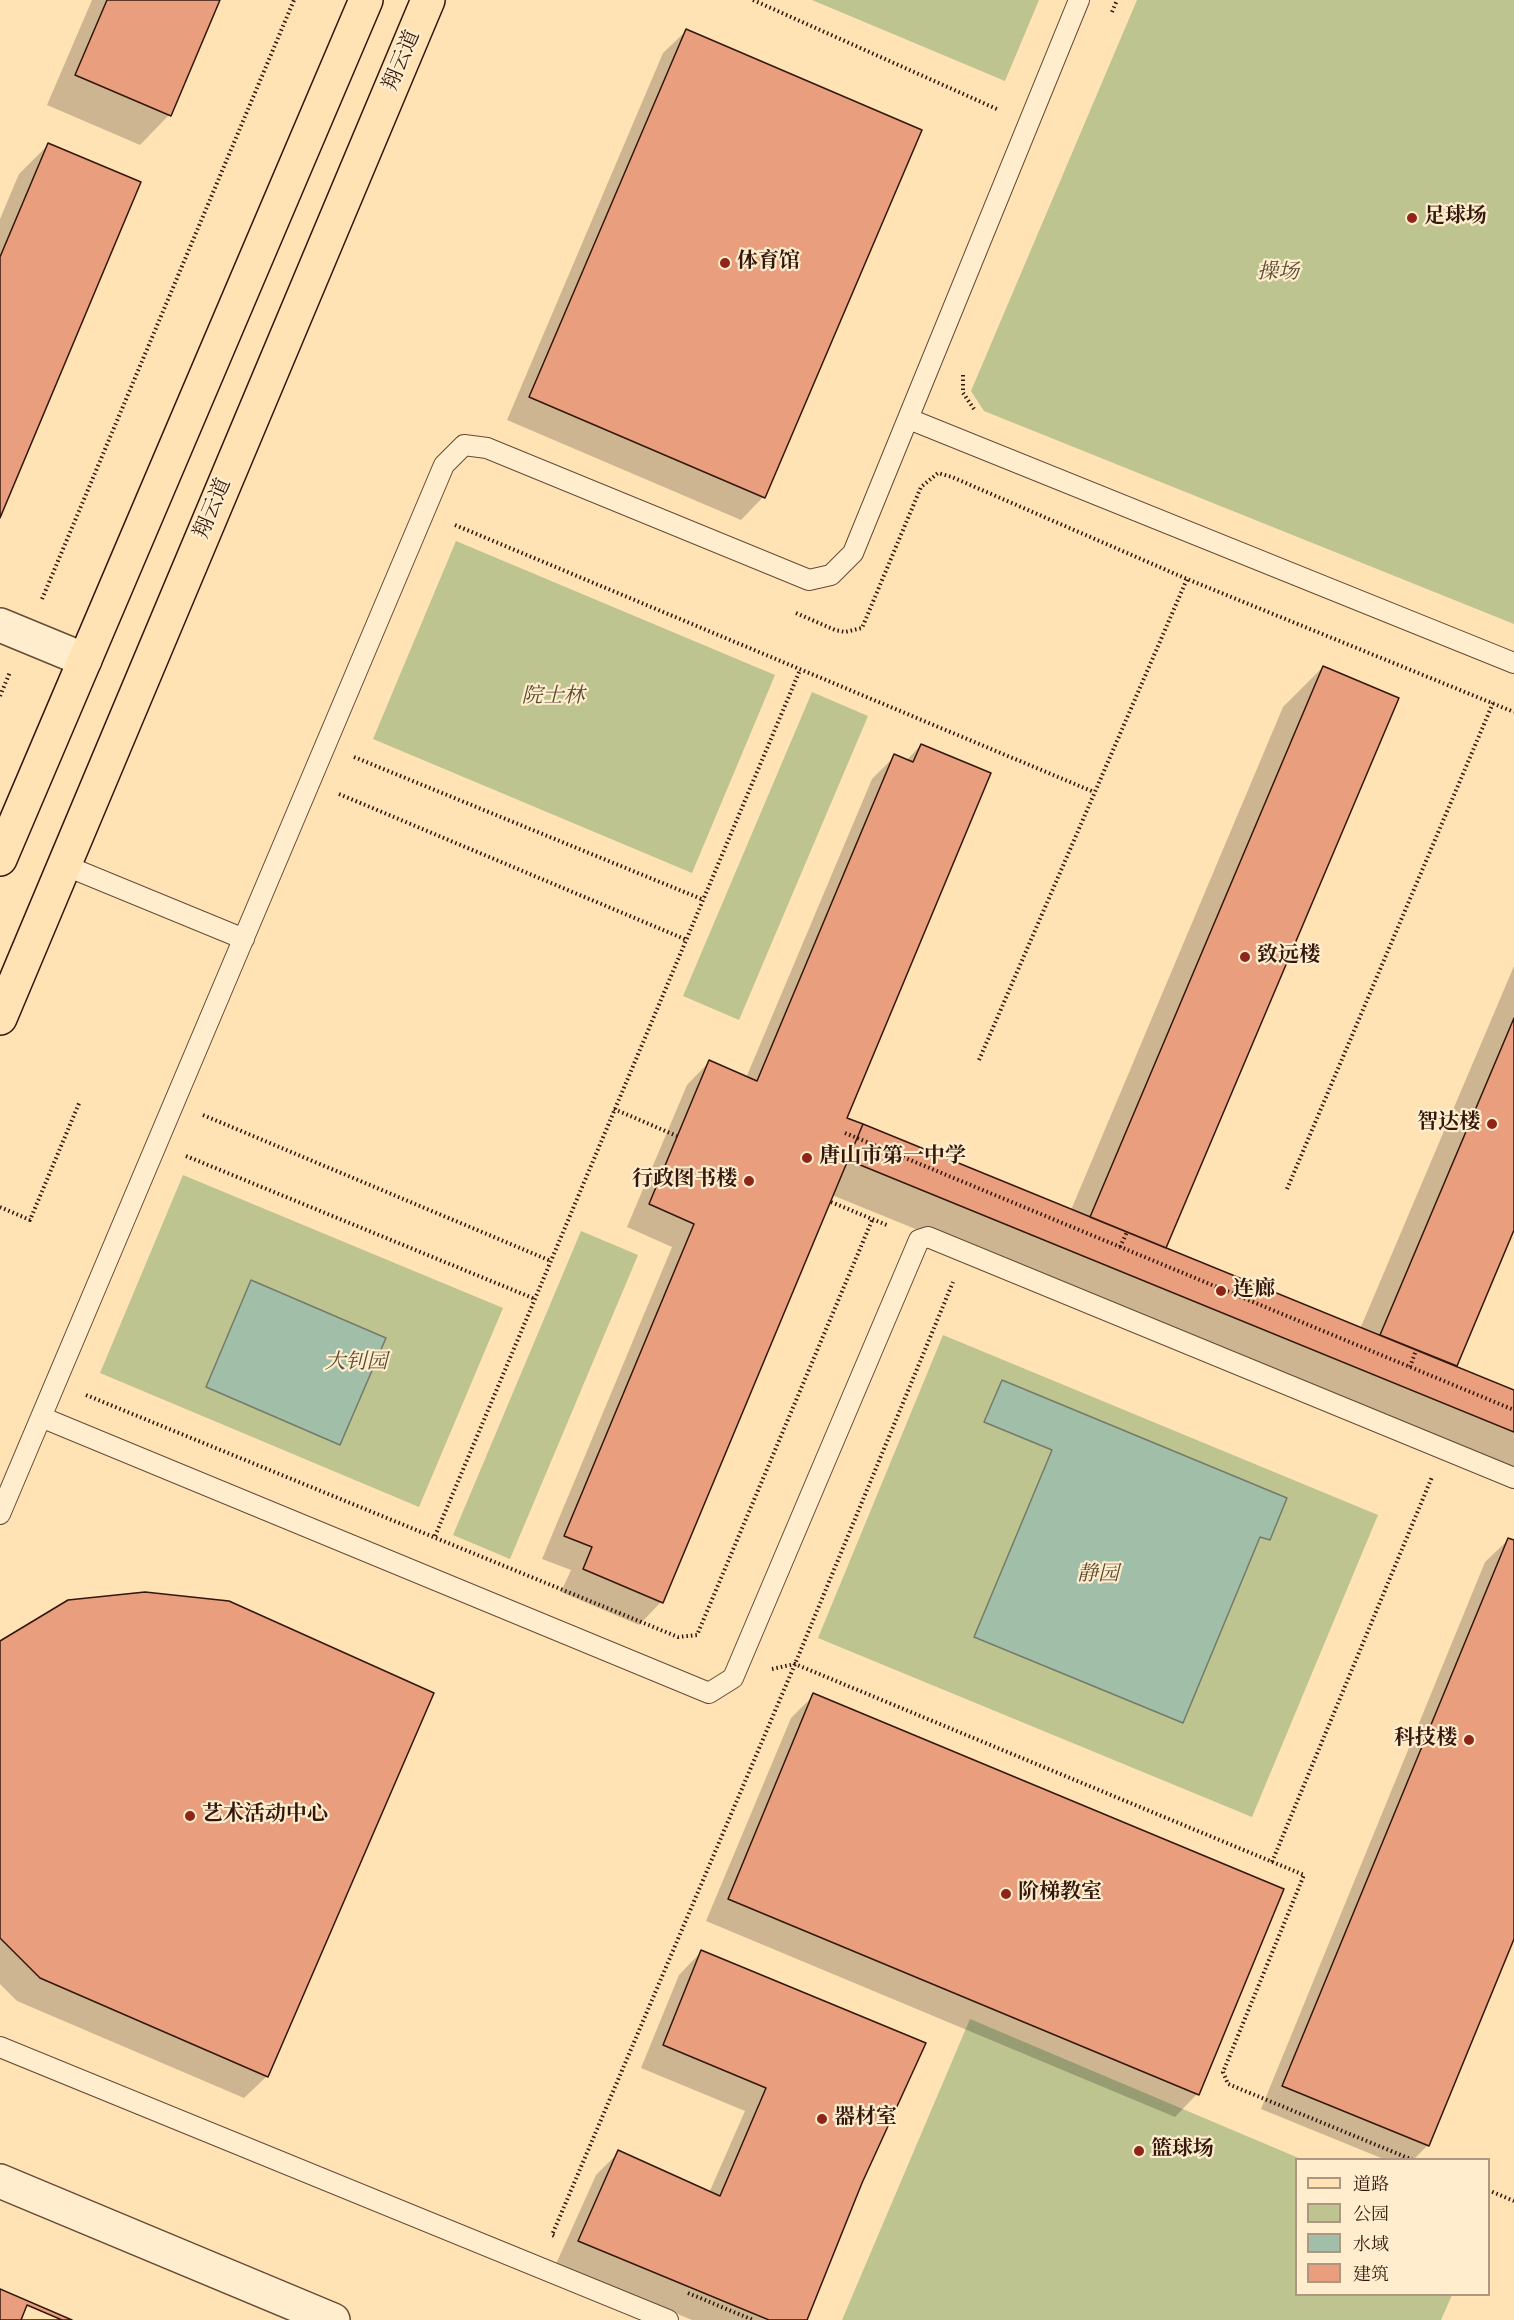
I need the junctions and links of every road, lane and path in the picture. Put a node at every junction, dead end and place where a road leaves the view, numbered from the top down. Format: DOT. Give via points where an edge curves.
graph roads {
  1 [pos="294,0"];
  2 [pos="366,0"];
  3 [pos="428,0"];
  4 [pos="753,0"];
  5 [pos="1079,0"];
  6 [pos="1117,0"];
  7 [pos="1108,22"];
  8 [pos="1006,113"];
  9 [pos="967,364"];
  10 [pos="979,416"];
  11 [pos="909,418"];
  12 [pos="447,521"];
  13 [pos="1187,579"];
  14 [pos="792,611"];
  15 [pos="13,630"];
  16 [pos="85,660"];
  17 [pos="1514,663"];
  18 [pos="800,670"];
  19 [pos="0,696"];
  20 [pos="1492,703"];
  21 [pos="1514,712"];
  22 [pos="348,754"];
  23 [pos="332,791"];
  24 [pos="1094,792"];
  25 [pos="0,859"];
  26 [pos="64,866"];
  27 [pos="704,900"];
  28 [pos="244,939"];
  29 [pos="687,940"];
  30 [pos="0,1018"];
  31 [pos="979,1060"];
  32 [pos="80,1101"];
  33 [pos="614,1109"];
  34 [pos="198,1113"];
  35 [pos="845,1133"];
  36 [pos="677,1136"];
  37 [pos="181,1154"];
  38 [pos="1287,1189"];
  39 [pos="0,1207"];
  40 [pos="873,1218"];
  41 [pos="1127,1232"];
  42 [pos="1120,1248"];
  43 [pos="551,1261"];
  44 [pos="955,1278"];
  45 [pos="535,1299"];
  46 [pos="1416,1350"];
  47 [pos="1410,1367"];
  48 [pos="81,1393"];
  49 [pos="1514,1410"];
  50 [pos="41,1417"];
  51 [pos="1443,1449"];
  52 [pos="1514,1478"];
  53 [pos="0,1514"];
  54 [pos="435,1536"];
  55 [pos="795,1664"];
  56 [pos="734,1678"];
  57 [pos="1272,1862"];
  58 [pos="0,2047"];
  59 [pos="1408,2158"];
  60 [pos="0,2181"];
  61 [pos="1490,2191"];
  62 [pos="1514,2201"];
  63 [pos="563,2240"];
  64 [pos="679,2289"];
  65 [pos="333,2320"];
  66 [pos="668,2320"];
  67 [pos="753,2320"];
  1 -- 15 [label="path"];
  2 -- 16 [label="main road"];
  3 -- 26 [label="main road, 翔云道"];
  4 -- 8 [label="path"];
  5 -- 11 [label="lane"];
  6 -- 7 [label="path"];
  9 -- 10 [label="path" via="963,393"];
  11 -- 17 [label="lane"];
  11 -- 28 [label="lane" via="853,553 831,575 809,580 487,448 464,445 444,465"];
  12 -- 18 [label="path"];
  13 -- 14 [label="path" via="938,474 921,487 862,628 835,630"];
  13 -- 20 [label="path"];
  13 -- 24 [label="path"];
  15 -- 16 [label="street"];
  15 -- 19 [label="path"];
  16 -- 25 [label="main road"];
  18 -- 24 [label="path"];
  18 -- 27 [label="path"];
  20 -- 21 [label="path"];
  20 -- 38 [label="path"];
  22 -- 27 [label="path"];
  23 -- 29 [label="path"];
  24 -- 31 [label="path"];
  26 -- 28 [label="lane"];
  26 -- 30 [label="main road, 翔云道"];
  27 -- 29 [label="path"];
  28 -- 50 [label="lane"];
  29 -- 33 [label="path"];
  32 -- 39 [label="path" via="30,1220"];
  33 -- 36 [label="path"];
  33 -- 43 [label="path"];
  34 -- 43 [label="path"];
  35 -- 42 [label="path"];
  37 -- 45 [label="path"];
  40 -- 54 [label="path" via="697,1635 678,1637"];
  41 -- 42 [label="path"];
  42 -- 47 [label="path"];
  43 -- 45 [label="path"];
  44 -- 55 [label="path"];
  45 -- 54 [label="path"];
  46 -- 47 [label="path"];
  47 -- 49 [label="path"];
  48 -- 54 [label="path"];
  50 -- 53 [label="lane"];
  50 -- 56 [label="lane" via="709,1693"];
  51 -- 52 [label="lane"];
  51 -- 56 [label="lane" via="928,1237 919,1240"];
  51 -- 57 [label="path"];
  55 -- 56 [label="path"];
  55 -- 57 [label="path"];
  55 -- 63 [label="path" via="552,2235"];
  57 -- 59 [label="path" via="1304,1875 1223,2072 1228,2084"];
  58 -- 66 [label="lane"];
  60 -- 65 [label="street"];
  61 -- 62 [label="path"];
  64 -- 67 [label="path"];
}
